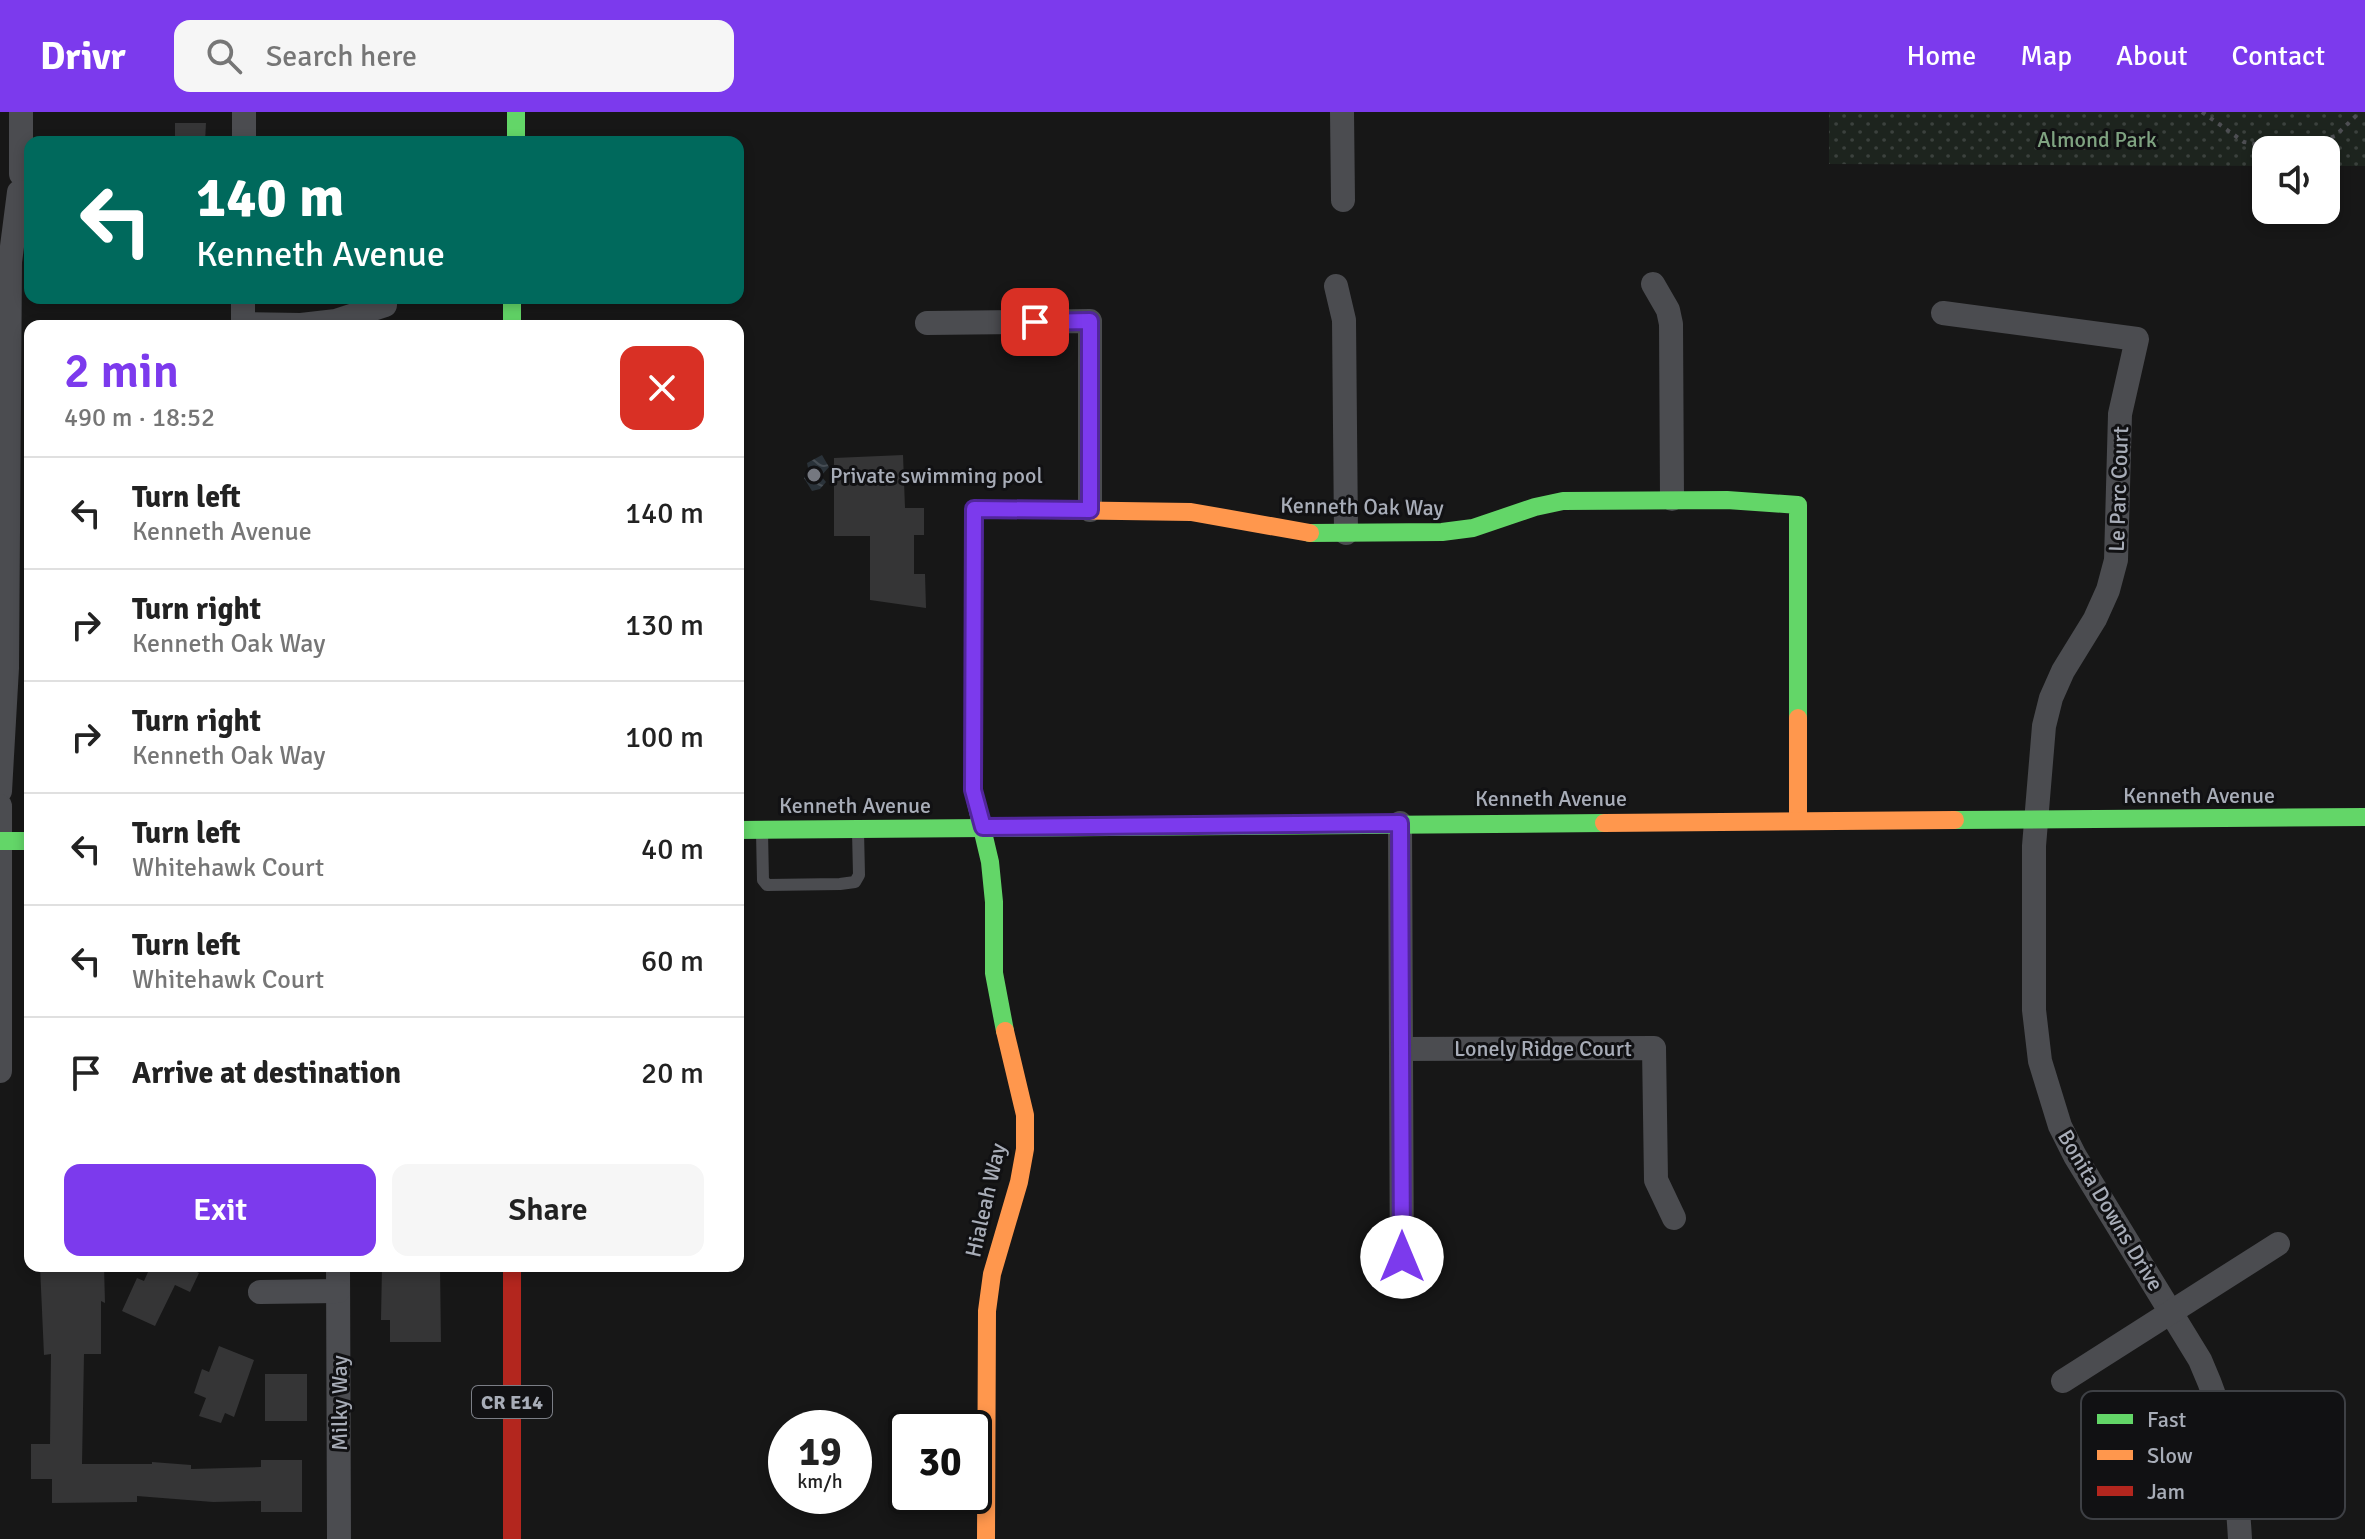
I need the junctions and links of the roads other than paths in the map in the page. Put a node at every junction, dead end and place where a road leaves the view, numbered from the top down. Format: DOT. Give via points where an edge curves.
graph roads {
  1 [pos="21,112"];
  2 [pos="244,112"];
  3 [pos="516,112"];
  4 [pos="1342,112"];
  5 [pos="244,136"];
  6 [pos="516,136"];
  7 [pos="1343,200"];
  8 [pos="1653,284"];
  9 [pos="1336,286"];
  10 [pos="385,305"];
  11 [pos="1943,313"];
  12 [pos="339,320"];
  13 [pos="927,323"];
  14 [pos="1672,499"];
  15 [pos="1090,510"];
  16 [pos="1346,533"];
  17 [pos="13,582"];
  18 [pos="0,791"];
  19 [pos="0,806"];
  20 [pos="2365,817"];
  21 [pos="2037,820"];
  22 [pos="1798,821"];
  23 [pos="1400,823"];
  24 [pos="983,827"];
  25 [pos="762,829"];
  26 [pos="858,829"];
  27 [pos="744,830"];
  28 [pos="1,841"];
  29 [pos="24,841"];
  30 [pos="1401,1049"];
  31 [pos="0,1071"];
  32 [pos="1674,1218"];
  33 [pos="2278,1244"];
  34 [pos="338,1272"];
  35 [pos="512,1272"];
  36 [pos="1402,1287"];
  37 [pos="338,1291"];
  38 [pos="260,1292"];
  39 [pos="2171,1312"];
  40 [pos="2063,1381"];
  41 [pos="2213,1391"];
  42 [pos="2239,1519"];
  43 [pos="339,1539"];
  44 [pos="512,1539"];
  45 [pos="986,1539"];
  46 [pos="2240,1539"];
  1 -- 17 [label="street" via="20,183 10,262"];
  2 -- 5 [label="street"];
  3 -- 6 [label="street"];
  4 -- 7 [label="street"];
  8 -- 14 [label="street" via="1671,324"];
  9 -- 16 [label="street" via="1344,320"];
  10 -- 12 [label="street"];
  11 -- 21 [label="street, Le Parc Court" via="2137,339 2120,414 2116,560 2095,619 2051,698"];
  13 -- 15 [label="street" via="1090,321"];
  14 -- 16 [label="street, Kenneth Oak Way" via="1563,501 1473,528"];
  14 -- 22 [label="street, Kenneth Oak Way" via="1798,505"];
  15 -- 16 [label="street, Kenneth Oak Way" via="1191,512 1269,529"];
  15 -- 24 [label="street, Kenneth Oak Way" via="974,509 973,790"];
  17 -- 18 [label="street"];
  19 -- 28 [label="street"];
  20 -- 21 [label="street, Kenneth Avenue"];
  21 -- 22 [label="street, Kenneth Avenue"];
  21 -- 39 [label="street, Bonita Downs Drive" via="2034,1010 2040,1061 2075,1156"];
  22 -- 23 [label="street, Kenneth Avenue"];
  23 -- 24 [label="street, Kenneth Avenue"];
  23 -- 30 [label="street"];
  24 -- 26 [label="street, Kenneth Avenue"];
  24 -- 45 [label="street, Hialeah Way" via="994,902 994,973 1025,1115 1019,1182 992,1274 987,1311"];
  25 -- 26 [label="street, Kenneth Avenue"];
  25 -- 26 [label="lane" via="767,885 855,882"];
  25 -- 27 [label="street, Kenneth Avenue"];
  28 -- 29 [label="street"];
  28 -- 31 [label="street"];
  30 -- 32 [label="street, Lonely Ridge Court" via="1654,1048 1656,1180"];
  30 -- 36 [label="street"];
  33 -- 39 [label="street"];
  34 -- 37 [label="street, Milky Way"];
  35 -- 44 [label="street, CR E14"];
  37 -- 38 [label="street"];
  37 -- 43 [label="street, Milky Way"];
  39 -- 40 [label="street"];
  39 -- 41 [label="street, Bonita Downs Drive"];
  42 -- 46 [label="street, Bonita Downs Drive"];
}
